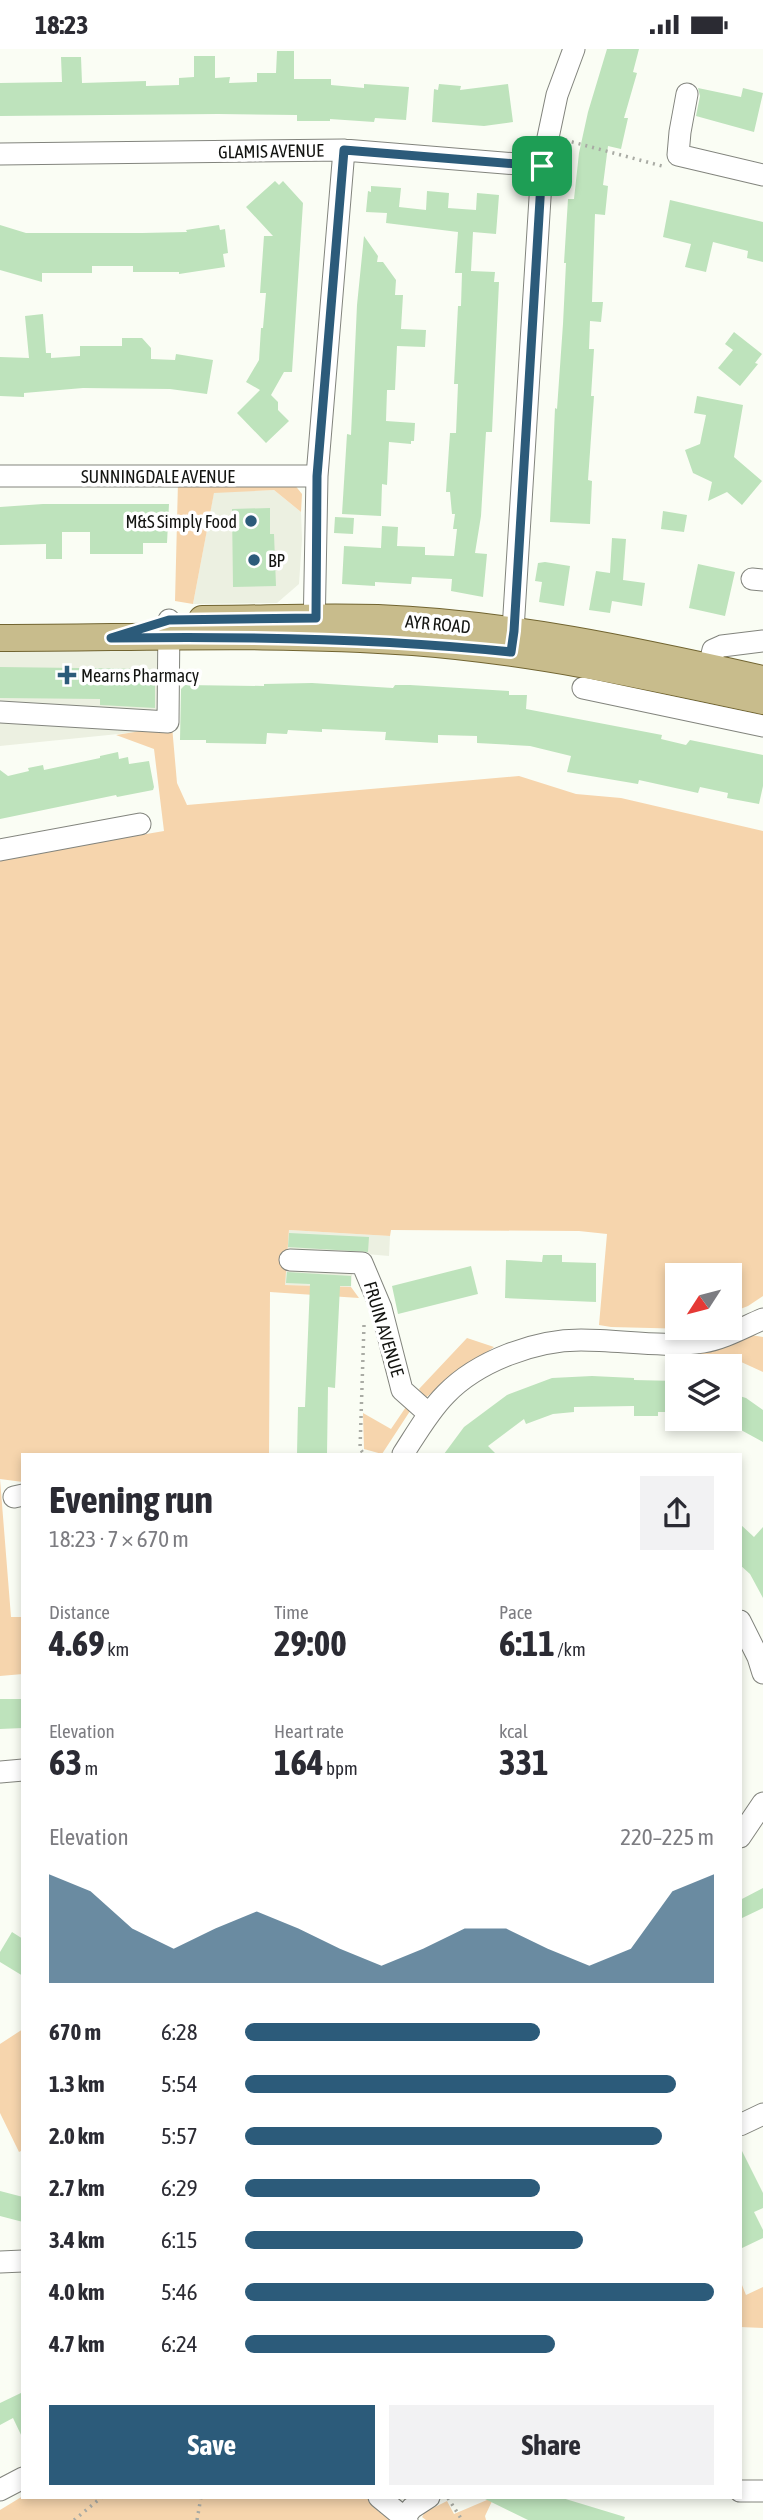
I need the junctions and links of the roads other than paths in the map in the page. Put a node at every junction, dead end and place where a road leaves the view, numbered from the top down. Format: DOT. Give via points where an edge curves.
graph roads {
  1 [pos="574,49"];
  2 [pos="687,94"];
  3 [pos="344,150"];
  4 [pos="0,154"];
  5 [pos="542,166"];
  6 [pos="763,175"];
  7 [pos="0,476"];
  8 [pos="317,476"];
  9 [pos="169,628"];
  10 [pos="314,628"];
  11 [pos="0,638"];
  12 [pos="512,641"];
  13 [pos="763,641"];
  14 [pos="706,678"];
  15 [pos="763,680"];
  16 [pos="583,688"];
  17 [pos="763,701"];
  18 [pos="0,712"];
  19 [pos="763,726"];
  20 [pos="140,824"];
  21 [pos="0,850"];
  22 [pos="290,1260"];
  23 [pos="763,1319"];
  24 [pos="429,1414"];
  25 [pos="403,1453"];
  26 [pos="742,1625"];
  27 [pos="761,1661"];
  28 [pos="21,1769"];
  29 [pos="0,1772"];
  30 [pos="763,1803"];
  31 [pos="742,1834"];
  32 [pos="21,2261"];
  33 [pos="0,2262"];
  34 [pos="21,2479"];
  35 [pos="0,2490"];
  36 [pos="742,2491"];
  37 [pos="763,2491"];
  38 [pos="381,2499"];
  39 [pos="426,2499"];
  40 [pos="406,2519"];
  1 -- 5 [label="street" via="557,95"];
  2 -- 6 [label="street" via="678,155"];
  3 -- 4 [label="street, GLAMIS AVENUE"];
  3 -- 5 [label="street, GLAMIS AVENUE"];
  3 -- 8 [label="street"];
  5 -- 12 [label="street"];
  7 -- 8 [label="street, SUNNINGDALE AVENUE"];
  8 -- 10 [label="street"];
  9 -- 10 [label="main road, AYR ROAD"];
  9 -- 11 [label="main road, AYR ROAD" via="111,638"];
  9 -- 18 [label="street" via="168,722"];
  10 -- 12 [label="main road, AYR ROAD" via="412,642"];
  12 -- 14 [label="main road, AYR ROAD" via="586,664"];
  13 -- 14 [label="street" via="713,650"];
  14 -- 15 [label="main road, AYR ROAD"];
  14 -- 17 [label="main road, AYR ROAD"];
  16 -- 19 [label="street"];
  20 -- 21 [label="street"];
  22 -- 24 [label="street, FRUIN AVENUE" via="362,1263 380,1308 402,1389"];
  23 -- 24 [label="street" via="707,1342 579,1340 531,1346 473,1374 447,1392"];
  24 -- 25 [label="street"];
  26 -- 27 [label="street"];
  28 -- 29 [label="street"];
  30 -- 31 [label="street"];
  32 -- 33 [label="street"];
  34 -- 35 [label="street"];
  36 -- 37 [label="street"];
  38 -- 40 [label="street"];
  39 -- 40 [label="street" via="412,2508"];
}
